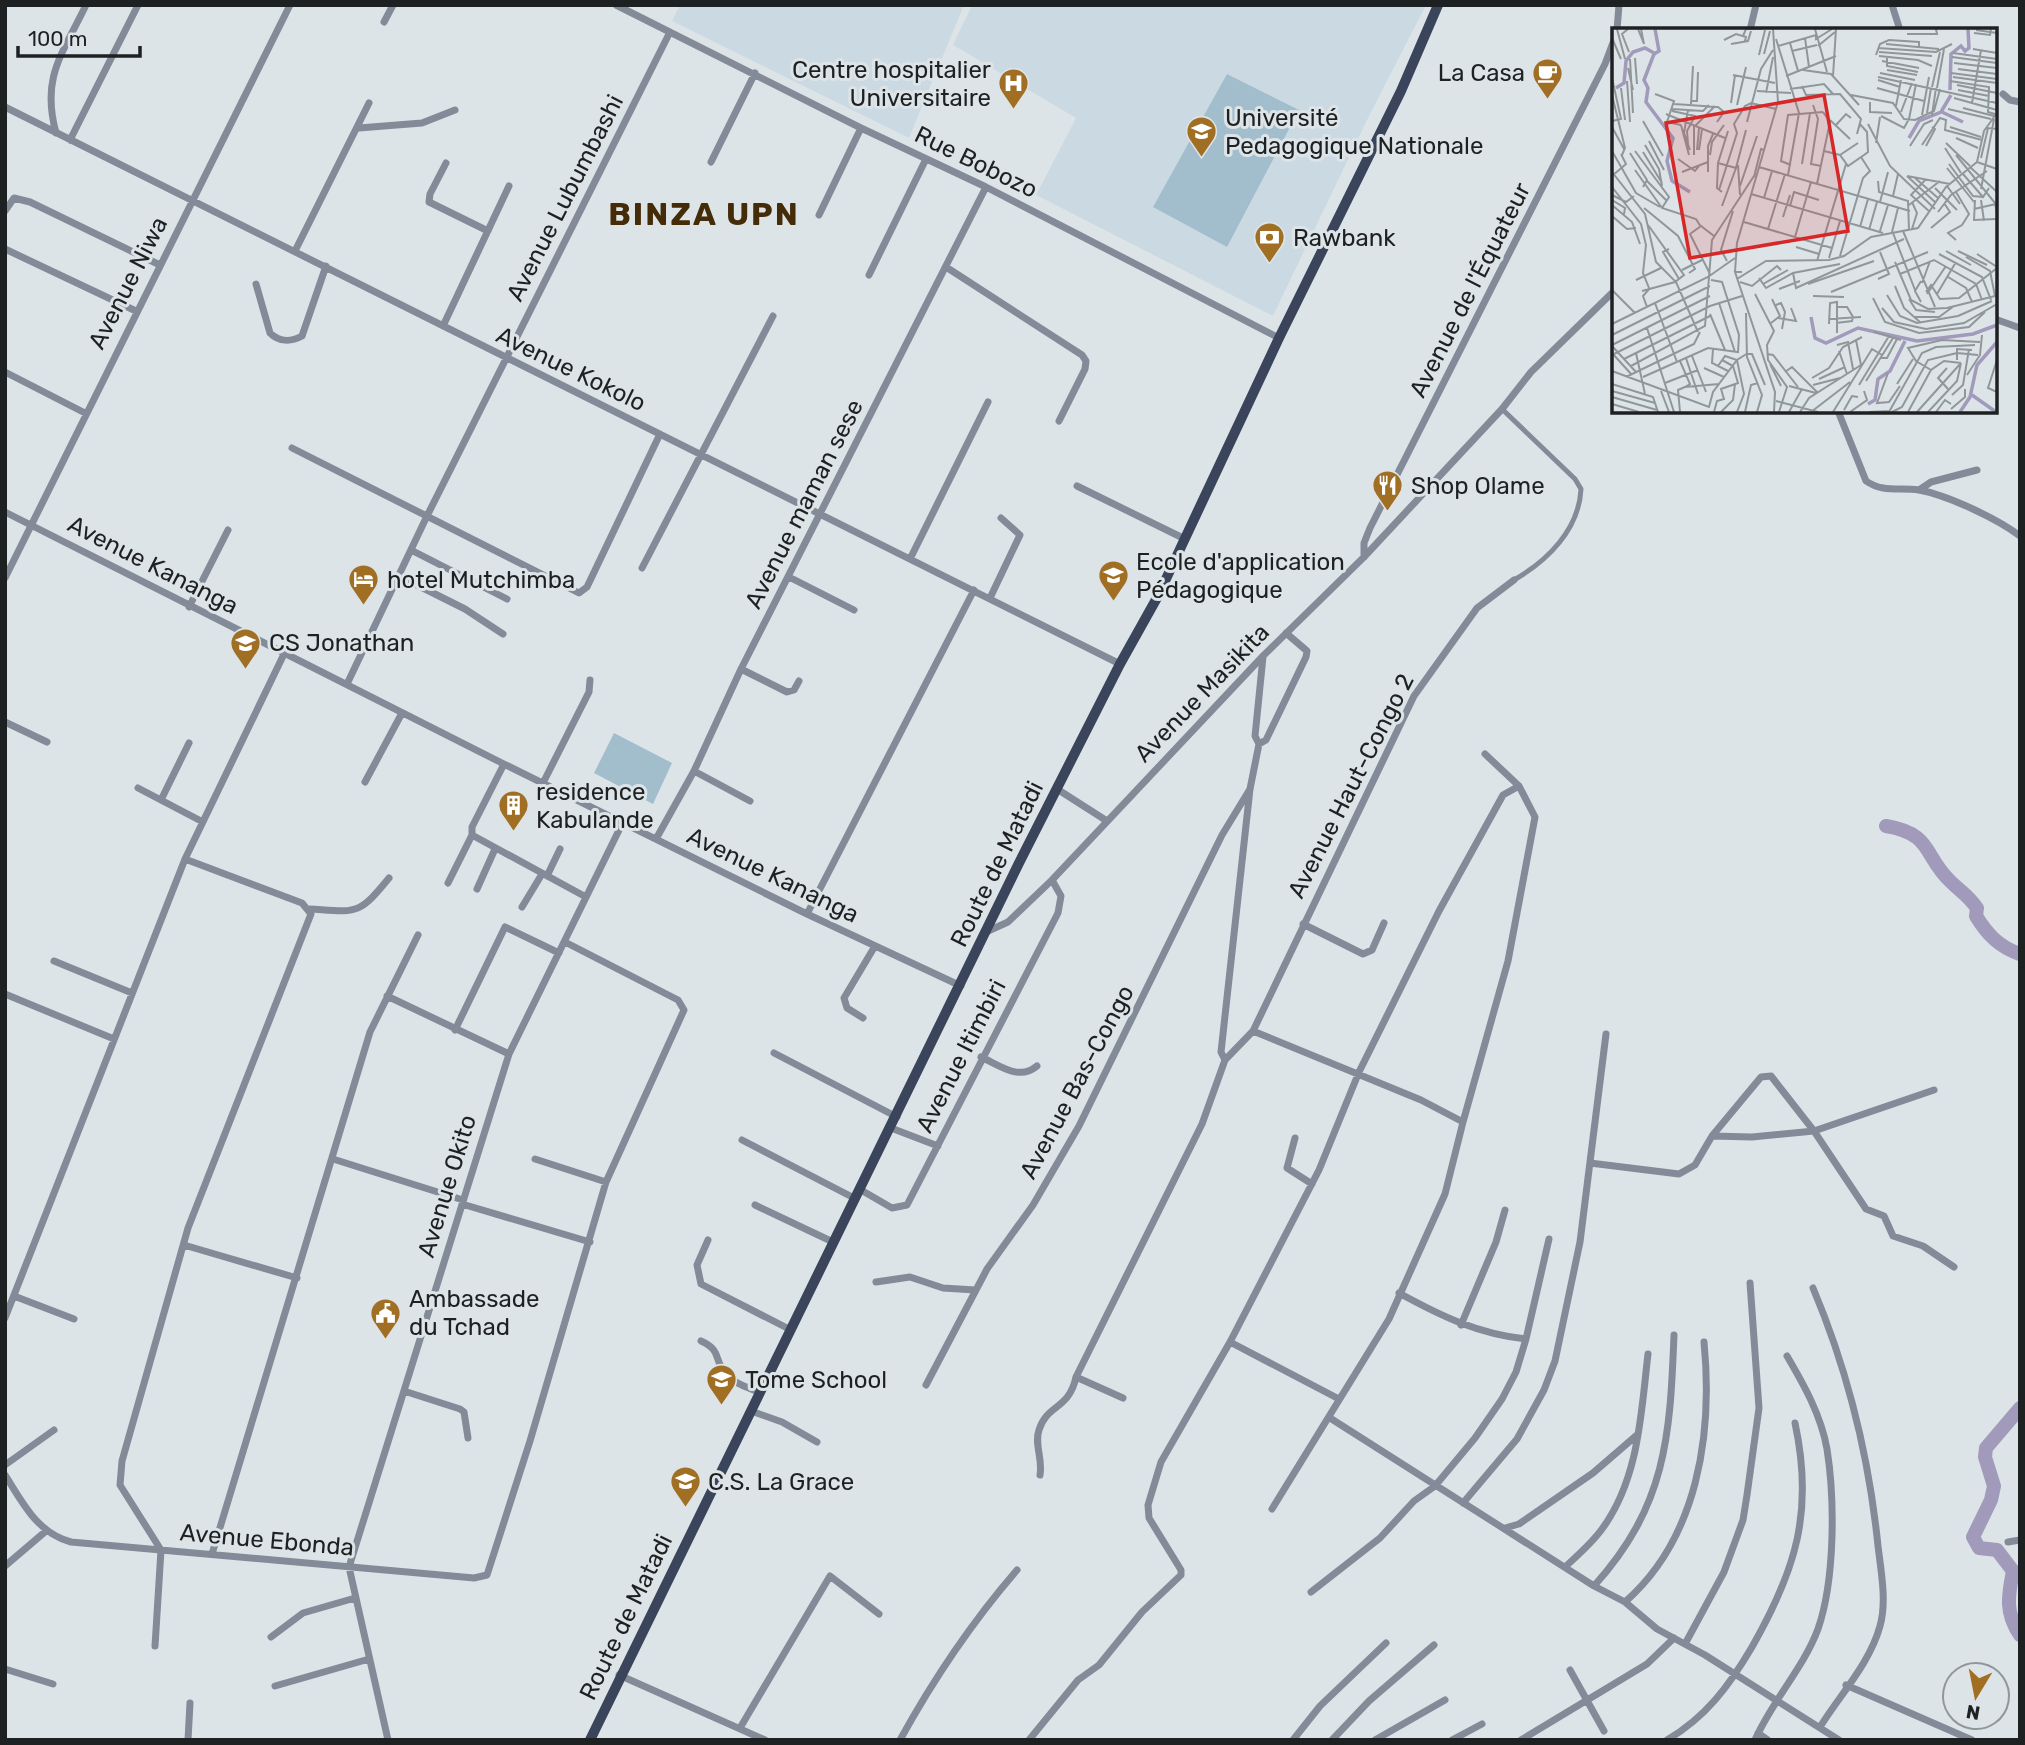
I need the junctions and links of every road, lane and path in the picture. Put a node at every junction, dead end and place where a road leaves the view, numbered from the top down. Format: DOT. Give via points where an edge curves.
graph roads {
  1 [pos="86,5"];
  2 [pos="138,5"];
  3 [pos="393,5"];
  4 [pos="617,5"];
  5 [pos="1438,5"];
  6 [pos="1619,5"];
  7 [pos="1756,5"];
  8 [pos="1892,5"];
  9 [pos="289,6"];
  10 [pos="384,22"];
  11 [pos="1617,28"];
  12 [pos="1751,28"];
  13 [pos="1899,28"];
  14 [pos="670,32"];
  15 [pos="1612,45"];
  16 [pos="755,73"];
  17 [pos="2003,94"];
  18 [pos="2020,102"];
  19 [pos="369,103"];
  20 [pos="5,107"];
  21 [pos="454,110"];
  22 [pos="359,128"];
  23 [pos="862,128"];
  24 [pos="56,133"];
  25 [pos="70,140"];
  26 [pos="926,159"];
  27 [pos="710,162"];
  28 [pos="446,163"];
  29 [pos="509,186"];
  30 [pos="986,187"];
  31 [pos="190,202"];
  32 [pos="5,211"];
  33 [pos="819,215"];
  34 [pos="488,231"];
  35 [pos="5,249"];
  36 [pos="295,251"];
  37 [pos="160,265"];
  38 [pos="326,266"];
  39 [pos="946,267"];
  40 [pos="869,275"];
  41 [pos="256,284"];
  42 [pos="1612,293"];
  43 [pos="135,311"];
  44 [pos="773,316"];
  45 [pos="1997,320"];
  46 [pos="443,326"];
  47 [pos="2020,328"];
  48 [pos="1279,338"];
  49 [pos="505,359"];
  50 [pos="5,372"];
  51 [pos="988,402"];
  52 [pos="1502,409"];
  53 [pos="85,413"];
  54 [pos="1839,413"];
  55 [pos="1059,421"];
  56 [pos="660,434"];
  57 [pos="292,448"];
  58 [pos="702,455"];
  59 [pos="1977,470"];
  60 [pos="1077,486"];
  61 [pos="1919,490"];
  62 [pos="5,512"];
  63 [pos="820,514"];
  64 [pos="427,516"];
  65 [pos="1001,518"];
  66 [pos="32,524"];
  67 [pos="228,530"];
  68 [pos="2020,536"];
  69 [pos="1183,538"];
  70 [pos="411,550"];
  71 [pos="911,557"];
  72 [pos="1364,557"];
  73 [pos="642,568"];
  74 [pos="399,576"];
  75 [pos="789,577"];
  76 [pos="5,578"];
  77 [pos="1514,580"];
  78 [pos="974,590"];
  79 [pos="990,598"];
  80 [pos="507,599"];
  81 [pos="189,607"];
  82 [pos="854,610"];
  83 [pos="1286,633"];
  84 [pos="503,634"];
  85 [pos="284,654"];
  86 [pos="1263,656"];
  87 [pos="1120,663"];
  88 [pos="741,669"];
  89 [pos="590,680"];
  90 [pos="799,681"];
  91 [pos="347,684"];
  92 [pos="402,713"];
  93 [pos="5,722"];
  94 [pos="47,742"];
  95 [pos="189,743"];
  96 [pos="1259,744"];
  97 [pos="1485,754"];
  98 [pos="504,764"];
  99 [pos="694,771"];
  100 [pos="365,782"];
  101 [pos="543,783"];
  102 [pos="1519,786"];
  103 [pos="138,788"];
  104 [pos="1057,789"];
  105 [pos="1250,789"];
  106 [pos="161,800"];
  107 [pos="750,801"];
  108 [pos="201,821"];
  109 [pos="1107,821"];
  110 [pos="623,822"];
  111 [pos="472,835"];
  112 [pos="656,839"];
  113 [pos="495,849"];
  114 [pos="560,849"];
  115 [pos="185,859"];
  116 [pos="545,875"];
  117 [pos="389,878"];
  118 [pos="1052,880"];
  119 [pos="448,883"];
  120 [pos="477,889"];
  121 [pos="586,897"];
  122 [pos="522,907"];
  123 [pos="310,909"];
  124 [pos="807,914"];
  125 [pos="1384,923"];
  126 [pos="1303,924"];
  127 [pos="986,932"];
  128 [pos="418,935"];
  129 [pos="565,942"];
  130 [pos="875,946"];
  131 [pos="559,953"];
  132 [pos="54,961"];
  133 [pos="962,986"];
  134 [pos="132,993"];
  135 [pos="5,994"];
  136 [pos="387,996"];
  137 [pos="863,1018"];
  138 [pos="455,1030"];
  139 [pos="1253,1031"];
  140 [pos="1606,1034"];
  141 [pos="114,1039"];
  142 [pos="774,1053"];
  143 [pos="509,1054"];
  144 [pos="981,1057"];
  145 [pos="1225,1060"];
  146 [pos="1037,1066"];
  147 [pos="1357,1076"];
  148 [pos="1934,1090"];
  149 [pos="897,1117"];
  150 [pos="1463,1122"];
  151 [pos="891,1128"];
  152 [pos="1814,1131"];
  153 [pos="1712,1136"];
  154 [pos="1296,1138"];
  155 [pos="741,1140"];
  156 [pos="937,1146"];
  157 [pos="333,1158"];
  158 [pos="535,1159"];
  159 [pos="1590,1163"];
  160 [pos="606,1182"];
  161 [pos="1312,1184"];
  162 [pos="859,1194"];
  163 [pos="462,1202"];
  164 [pos="755,1205"];
  165 [pos="1504,1210"];
  166 [pos="1549,1239"];
  167 [pos="708,1240"];
  168 [pos="590,1242"];
  169 [pos="833,1242"];
  170 [pos="184,1245"];
  171 [pos="1954,1267"];
  172 [pos="297,1278"];
  173 [pos="876,1282"];
  174 [pos="1750,1283"];
  175 [pos="1814,1288"];
  176 [pos="975,1290"];
  177 [pos="1399,1293"];
  178 [pos="14,1296"];
  179 [pos="5,1318"];
  180 [pos="74,1319"];
  181 [pos="1461,1325"];
  182 [pos="791,1330"];
  183 [pos="1674,1335"];
  184 [pos="1526,1339"];
  185 [pos="701,1341"];
  186 [pos="1230,1342"];
  187 [pos="1704,1342"];
  188 [pos="1648,1354"];
  189 [pos="1787,1356"];
  190 [pos="1076,1377"];
  191 [pos="926,1385"];
  192 [pos="404,1391"];
  193 [pos="761,1393"];
  194 [pos="1123,1398"];
  195 [pos="1339,1399"];
  196 [pos="751,1411"];
  197 [pos="1330,1418"];
  198 [pos="1794,1423"];
  199 [pos="54,1430"];
  200 [pos="1637,1435"];
  201 [pos="468,1438"];
  202 [pos="817,1442"];
  203 [pos="5,1465"];
  204 [pos="5,1475"];
  205 [pos="1040,1475"];
  206 [pos="1435,1486"];
  207 [pos="1463,1503"];
  208 [pos="1272,1509"];
  209 [pos="1505,1528"];
  210 [pos="46,1531"];
  211 [pos="2020,1540"];
  212 [pos="2008,1542"];
  213 [pos="161,1550"];
  214 [pos="212,1554"];
  215 [pos="5,1566"];
  216 [pos="349,1567"];
  217 [pos="1565,1567"];
  218 [pos="1017,1570"];
  219 [pos="1594,1586"];
  220 [pos="1311,1592"];
  221 [pos="355,1598"];
  222 [pos="1625,1602"];
  223 [pos="879,1615"];
  224 [pos="271,1637"];
  225 [pos="1674,1638"];
  226 [pos="1387,1643"];
  227 [pos="1685,1644"];
  228 [pos="1434,1645"];
  229 [pos="155,1646"];
  230 [pos="369,1659"];
  231 [pos="5,1669"];
  232 [pos="1570,1670"];
  233 [pos="1735,1674"];
  234 [pos="619,1675"];
  235 [pos="54,1684"];
  236 [pos="1846,1685"];
  237 [pos="275,1686"];
  238 [pos="1444,1700"];
  239 [pos="1777,1700"];
  240 [pos="1587,1702"];
  241 [pos="190,1703"];
  242 [pos="1482,1724"];
  243 [pos="1820,1727"];
  244 [pos="740,1728"];
  245 [pos="1604,1731"];
  246 [pos="1756,1736"];
  247 [pos="188,1740"];
  248 [pos="388,1740"];
  249 [pos="590,1740"];
  250 [pos="765,1740"];
  251 [pos="901,1740"];
  252 [pos="1030,1740"];
  253 [pos="1293,1740"];
  254 [pos="1332,1740"];
  255 [pos="1374,1740"];
  256 [pos="1452,1740"];
  257 [pos="1521,1740"];
  258 [pos="1667,1740"];
  259 [pos="1768,1740"];
  260 [pos="1839,1740"];
  261 [pos="1972,1740"];
  1 -- 24 [label="street" via="50,86"];
  2 -- 25 [label="street"];
  3 -- 10 [label="street"];
  4 -- 14 [label="street, Rue Bobozo"];
  5 -- 48 [label="main road, Route de Matadi"];
  6 -- 11 [label="street"];
  7 -- 12 [label="street"];
  8 -- 13 [label="street"];
  9 -- 31 [label="street, Avenue Niwa"];
  14 -- 16 [label="street, Rue Bobozo"];
  14 -- 49 [label="street, Avenue Lubumbashi"];
  15 -- 72 [label="street, Avenue de l'Équateur" via="1370,528"];
  16 -- 23 [label="street, Rue Bobozo"];
  16 -- 27 [label="street"];
  17 -- 18 [label="street"];
  19 -- 22 [label="street"];
  20 -- 24 [label="street, Avenue Kokolo"];
  21 -- 22 [label="street" via="422,123"];
  22 -- 36 [label="street"];
  23 -- 26 [label="street, Rue Bobozo"];
  23 -- 33 [label="street"];
  24 -- 25 [label="street, Avenue Kokolo"];
  25 -- 31 [label="street, Avenue Kokolo"];
  26 -- 30 [label="street, Rue Bobozo"];
  26 -- 40 [label="street"];
  28 -- 34 [label="street" via="429,202"];
  29 -- 34 [label="street"];
  30 -- 39 [label="street, Avenue maman sese"];
  30 -- 48 [label="street, Rue Bobozo"];
  31 -- 36 [label="street, Avenue Kokolo"];
  31 -- 37 [label="street, Avenue Niwa"];
  32 -- 37 [label="street" via="16,198 30,202"];
  34 -- 46 [label="street"];
  35 -- 43 [label="street"];
  36 -- 38 [label="street, Avenue Kokolo"];
  37 -- 43 [label="street, Avenue Niwa"];
  38 -- 41 [label="street" via="302,336 291,341 270,333"];
  38 -- 46 [label="street, Avenue Kokolo"];
  39 -- 55 [label="street" via="1082,355 1085,369"];
  39 -- 63 [label="street, Avenue maman sese"];
  42 -- 52 [label="street, Avenue Masikita" via="1531,372"];
  43 -- 53 [label="street, Avenue Niwa"];
  44 -- 58 [label="street"];
  45 -- 47 [label="street"];
  46 -- 49 [label="street, Avenue Kokolo"];
  48 -- 69 [label="main road, Route de Matadi"];
  49 -- 56 [label="street, Avenue Kokolo"];
  49 -- 64 [label="street, Avenue Lubumbashi"];
  50 -- 53 [label="street"];
  51 -- 71 [label="street"];
  52 -- 72 [label="street, Avenue Masikita"];
  52 -- 77 [label="street" via="1581,489 1572,520 1553,552 1541,565"];
  53 -- 66 [label="street, Avenue Niwa"];
  54 -- 61 [label="street" via="1866,481 1874,487"];
  56 -- 58 [label="street, Avenue Kokolo"];
  56 -- 64 [label="street" via="583,592 575,592"];
  57 -- 64 [label="street"];
  58 -- 63 [label="street, Avenue Kokolo"];
  58 -- 73 [label="street"];
  59 -- 61 [label="street" via="1931,482"];
  60 -- 69 [label="street"];
  61 -- 68 [label="street" via="1996,519"];
  62 -- 66 [label="street, Avenue Kananga"];
  63 -- 71 [label="street, Avenue Kokolo"];
  63 -- 75 [label="street, Avenue maman sese"];
  64 -- 70 [label="street, Avenue Lubumbashi"];
  65 -- 79 [label="street" via="1020,535"];
  66 -- 76 [label="street, Avenue Niwa"];
  66 -- 81 [label="street, Avenue Kananga"];
  67 -- 81 [label="street"];
  69 -- 87 [label="main road, Route de Matadi" via="1158,596"];
  70 -- 74 [label="street, Avenue Lubumbashi"];
  70 -- 80 [label="street"];
  71 -- 78 [label="street, Avenue Kokolo"];
  72 -- 83 [label="street, Avenue Masikita"];
  74 -- 84 [label="street"];
  74 -- 91 [label="street, Avenue Lubumbashi"];
  75 -- 82 [label="street"];
  75 -- 88 [label="street, Avenue maman sese"];
  77 -- 126 [label="street, Avenue Haut-Congo 2" via="1478,608 1415,696"];
  78 -- 79 [label="street, Avenue Kokolo"];
  78 -- 124 [label="street"];
  79 -- 87 [label="street, Avenue Kokolo"];
  81 -- 85 [label="street, Avenue Kananga"];
  83 -- 86 [label="street, Avenue Masikita"];
  83 -- 96 [label="street" via="1307,651 1306,657 1266,740"];
  85 -- 91 [label="street, Avenue Kananga"];
  85 -- 108 [label="street"];
  86 -- 96 [label="street" via="1255,736"];
  86 -- 109 [label="street, Avenue Masikita"];
  87 -- 104 [label="main road, Route de Matadi"];
  88 -- 90 [label="street" via="787,692"];
  88 -- 99 [label="street, Avenue maman sese"];
  89 -- 101 [label="street" via="589,692"];
  91 -- 92 [label="street, Avenue Kananga"];
  92 -- 98 [label="street, Avenue Kananga"];
  92 -- 100 [label="street"];
  93 -- 94 [label="street"];
  95 -- 106 [label="street"];
  96 -- 105 [label="street"];
  97 -- 102 [label="street"];
  98 -- 101 [label="street, Avenue Kananga"];
  98 -- 111 [label="street"];
  99 -- 107 [label="street"];
  99 -- 112 [label="street, Avenue maman sese"];
  101 -- 110 [label="street, Avenue Kananga"];
  102 -- 147 [label="street" via="1503,795 1474,845"];
  102 -- 150 [label="street" via="1530,803 1534,826 1508,961"];
  103 -- 106 [label="street"];
  104 -- 109 [label="street"];
  104 -- 127 [label="main road, Route de Matadi"];
  105 -- 145 [label="street" via="1222,1052"];
  105 -- 176 [label="street, Avenue Bas-Congo" via="1222,835 1079,1126"];
  106 -- 108 [label="street"];
  108 -- 115 [label="street"];
  109 -- 118 [label="street, Avenue Masikita"];
  110 -- 112 [label="street, Avenue Kananga"];
  110 -- 121 [label="street, Avenue Okito"];
  111 -- 113 [label="street"];
  111 -- 119 [label="street"];
  112 -- 124 [label="street, Avenue Kananga"];
  113 -- 116 [label="street"];
  113 -- 120 [label="street"];
  114 -- 116 [label="street"];
  115 -- 123 [label="street"];
  115 -- 134 [label="street"];
  116 -- 121 [label="street"];
  116 -- 122 [label="street"];
  117 -- 123 [label="street" via="362,908"];
  118 -- 127 [label="street, Avenue Masikita" via="1007,922"];
  118 -- 144 [label="street, Avenue Itimbiri" via="1061,896 1058,913"];
  121 -- 129 [label="street, Avenue Okito"];
  123 -- 170 [label="street" via="311,919 217,1149"];
  124 -- 130 [label="street, Avenue Kananga"];
  125 -- 126 [label="street" via="1372,950 1363,954"];
  126 -- 139 [label="street, Avenue Haut-Congo 2"];
  127 -- 133 [label="main road, Route de Matadi"];
  128 -- 136 [label="street"];
  129 -- 131 [label="street, Avenue Okito"];
  129 -- 160 [label="street" via="683,1004 682,1016"];
  130 -- 133 [label="street, Avenue Kananga"];
  130 -- 137 [label="street" via="844,998 846,1008"];
  131 -- 138 [label="street" via="505,927"];
  131 -- 143 [label="street, Avenue Okito"];
  132 -- 134 [label="street"];
  133 -- 149 [label="main road, Route de Matadi"];
  134 -- 141 [label="street"];
  135 -- 141 [label="street"];
  136 -- 138 [label="street"];
  136 -- 157 [label="street" via="370,1032"];
  138 -- 143 [label="street"];
  139 -- 145 [label="street, Avenue Haut-Congo 2"];
  139 -- 147 [label="street"];
  140 -- 159 [label="street"];
  141 -- 178 [label="street"];
  142 -- 149 [label="street"];
  143 -- 163 [label="street, Avenue Okito"];
  144 -- 146 [label="street" via="1019,1074"];
  144 -- 156 [label="street, Avenue Itimbiri"];
  145 -- 190 [label="street, Avenue Haut-Congo 2" via="1202,1124"];
  147 -- 150 [label="street"];
  147 -- 161 [label="street"];
  148 -- 152 [label="street"];
  149 -- 151 [label="main road, Route de Matadi"];
  150 -- 177 [label="street" via="1444,1194"];
  151 -- 156 [label="street"];
  151 -- 162 [label="main road, Route de Matadi"];
  152 -- 153 [label="street"];
  152 -- 153 [label="street" via="1768,1075 1761,1077"];
  152 -- 171 [label="street" via="1866,1209 1887,1220 1893,1236 1923,1246"];
  153 -- 159 [label="street" via="1695,1165 1679,1174"];
  154 -- 161 [label="street" via="1287,1168"];
  155 -- 162 [label="street"];
  156 -- 162 [label="street, Avenue Itimbiri" via="906,1205 892,1208"];
  157 -- 163 [label="street"];
  157 -- 172 [label="street"];
  158 -- 160 [label="street"];
  159 -- 207 [label="street" via="1570,1294 1544,1390 1517,1438"];
  160 -- 168 [label="street"];
  161 -- 186 [label="street"];
  162 -- 169 [label="main road, Route de Matadi"];
  163 -- 168 [label="street"];
  163 -- 192 [label="street, Avenue Okito"];
  164 -- 169 [label="street"];
  165 -- 181 [label="street" via="1496,1242"];
  166 -- 184 [label="street"];
  167 -- 182 [label="street" via="696,1265 701,1284"];
  168 -- 216 [label="street, Avenue Ebonda" via="487,1575 474,1578"];
  169 -- 182 [label="main road, Route de Matadi"];
  170 -- 172 [label="street"];
  170 -- 213 [label="street" via="119,1478 125,1497"];
  172 -- 214 [label="street"];
  173 -- 176 [label="street" via="910,1277 943,1288"];
  174 -- 227 [label="street" via="1759,1408 1743,1520 1724,1572"];
  175 -- 236 [label="street" via="1830,1327 1863,1445 1881,1571 1881,1623 1873,1647"];
  176 -- 191 [label="street, Avenue Bas-Congo"];
  177 -- 181 [label="street"];
  177 -- 195 [label="street" via="1382,1332"];
  178 -- 179 [label="street"];
  178 -- 180 [label="street"];
  181 -- 184 [label="street" via="1493,1336"];
  182 -- 193 [label="main road, Route de Matadi"];
  183 -- 219 [label="street" via="1672,1409 1655,1490 1641,1524"];
  184 -- 206 [label="street" via="1502,1399"];
  185 -- 193 [label="street" via="719,1355 727,1376"];
  186 -- 195 [label="street"];
  186 -- 252 [label="street" via="1161,1462 1148,1505 1151,1525 1181,1575 1142,1612 1099,1665 1078,1681"];
  187 -- 222 [label="street" via="1704,1441 1689,1504 1669,1550"];
  188 -- 200 [label="street"];
  189 -- 239 [label="street" via="1808,1393 1826,1448 1830,1556 1818,1627"];
  190 -- 194 [label="street"];
  190 -- 205 [label="street, Avenue Haut-Congo 2" via="1065,1403 1054,1408 1039,1430"];
  192 -- 201 [label="street" via="460,1409"];
  192 -- 216 [label="street, Avenue Okito"];
  193 -- 196 [label="main road, Route de Matadi"];
  195 -- 197 [label="street"];
  196 -- 202 [label="street"];
  196 -- 234 [label="main road, Route de Matadi"];
  197 -- 206 [label="street"];
  197 -- 208 [label="street"];
  198 -- 233 [label="street" via="1804,1483 1799,1538 1779,1598"];
  199 -- 203 [label="street"];
  200 -- 209 [label="street" via="1593,1473 1519,1524"];
  200 -- 217 [label="street" via="1624,1490 1612,1515"];
  204 -- 210 [label="street"];
  206 -- 207 [label="street"];
  206 -- 220 [label="street" via="1414,1501 1380,1538"];
  207 -- 209 [label="street"];
  209 -- 217 [label="street"];
  210 -- 213 [label="street, Avenue Ebonda" via="71,1542"];
  210 -- 215 [label="street"];
  211 -- 212 [label="street"];
  213 -- 214 [label="street, Avenue Ebonda"];
  213 -- 229 [label="street"];
  214 -- 216 [label="street, Avenue Ebonda"];
  216 -- 221 [label="street, Avenue Okito"];
  217 -- 219 [label="street"];
  218 -- 251 [label="street" via="925,1694"];
  219 -- 222 [label="street"];
  221 -- 224 [label="street" via="303,1612"];
  221 -- 230 [label="street, Avenue Okito"];
  222 -- 225 [label="street" via="1642,1619"];
  223 -- 244 [label="street" via="830,1576"];
  225 -- 227 [label="street"];
  225 -- 240 [label="street" via="1647,1664"];
  226 -- 253 [label="street" via="1320,1706"];
  227 -- 233 [label="street"];
  228 -- 254 [label="street"];
  230 -- 237 [label="street"];
  230 -- 248 [label="street, Avenue Okito"];
  231 -- 235 [label="street"];
  232 -- 240 [label="street"];
  233 -- 239 [label="street"];
  233 -- 258 [label="street" via="1702,1716"];
  234 -- 244 [label="street"];
  234 -- 249 [label="main road, Route de Matadi"];
  236 -- 243 [label="street"];
  236 -- 261 [label="street"];
  238 -- 255 [label="street"];
  239 -- 243 [label="street"];
  239 -- 246 [label="street"];
  240 -- 245 [label="street"];
  240 -- 257 [label="street"];
  241 -- 247 [label="street"];
  242 -- 256 [label="street"];
  243 -- 260 [label="street"];
  244 -- 250 [label="street"];
  246 -- 259 [label="street"];
}
